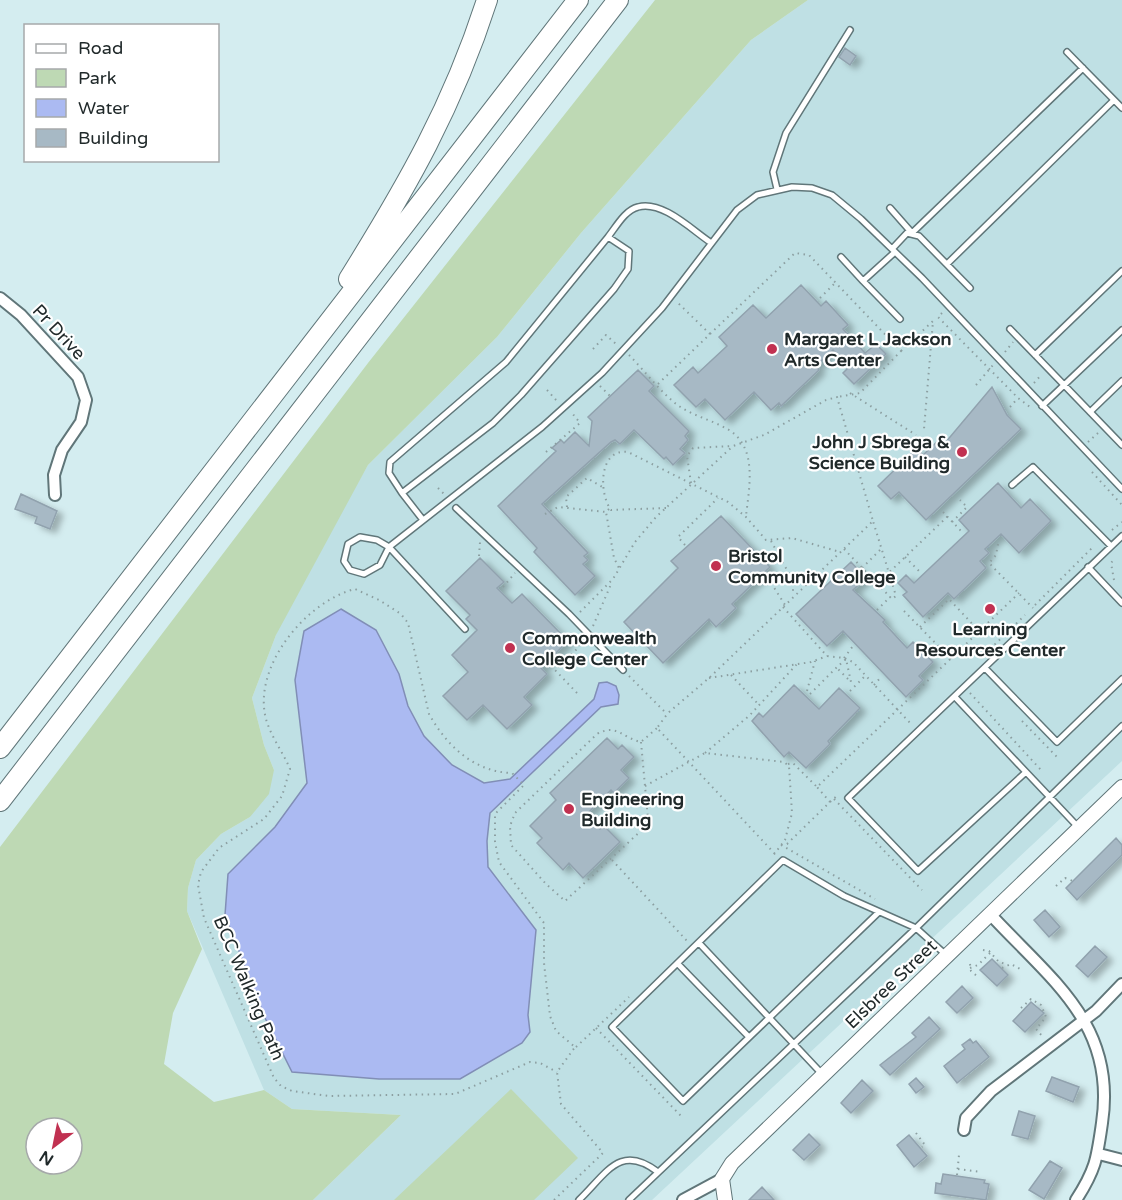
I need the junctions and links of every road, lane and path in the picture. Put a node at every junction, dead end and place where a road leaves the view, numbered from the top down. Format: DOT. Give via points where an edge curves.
graph roads {
  1 [pos="487,0"];
  2 [pos="578,0"];
  3 [pos="618,0"];
  4 [pos="850,30"];
  5 [pos="1067,52"];
  6 [pos="1083,68"];
  7 [pos="1114,100"];
  8 [pos="1122,108"];
  9 [pos="777,189"];
  10 [pos="890,208"];
  11 [pos="912,232"];
  12 [pos="608,237"];
  13 [pos="710,243"];
  14 [pos="893,250"];
  15 [pos="841,257"];
  16 [pos="947,264"];
  17 [pos="1122,271"];
  18 [pos="863,281"];
  19 [pos="836,282"];
  20 [pos="970,288"];
  21 [pos="671,296"];
  22 [pos="0,297"];
  23 [pos="820,298"];
  24 [pos="942,313"];
  25 [pos="900,319"];
  26 [pos="1010,329"];
  27 [pos="1122,330"];
  28 [pos="711,334"];
  29 [pos="1013,342"];
  30 [pos="616,344"];
  31 [pos="593,349"];
  32 [pos="901,351"];
  33 [pos="1003,354"];
  34 [pos="1035,355"];
  35 [pos="629,356"];
  36 [pos="993,365"];
  37 [pos="990,369"];
  38 [pos="1044,373"];
  39 [pos="1122,381"];
  40 [pos="658,384"];
  41 [pos="976,385"];
  42 [pos="1032,385"];
  43 [pos="600,386"];
  44 [pos="1065,386"];
  45 [pos="547,390"];
  46 [pos="850,393"];
  47 [pos="1022,395"];
  48 [pos="272,397"];
  49 [pos="611,397"];
  50 [pos="837,397"];
  51 [pos="1018,398"];
  52 [pos="557,401"];
  53 [pos="1010,406"];
  54 [pos="1042,406"];
  55 [pos="1031,407"];
  56 [pos="572,412"];
  57 [pos="1090,412"];
  58 [pos="924,429"];
  59 [pos="1100,431"];
  60 [pos="916,435"];
  61 [pos="740,441"];
  62 [pos="1088,442"];
  63 [pos="1121,442"];
  64 [pos="733,446"];
  65 [pos="546,452"];
  66 [pos="1087,466"];
  67 [pos="691,483"];
  68 [pos="1012,485"];
  69 [pos="438,488"];
  70 [pos="604,488"];
  71 [pos="1122,489"];
  72 [pos="404,491"];
  73 [pos="444,494"];
  74 [pos="55,495"];
  75 [pos="718,498"];
  76 [pos="960,500"];
  77 [pos="1122,505"];
  78 [pos="567,507"];
  79 [pos="456,508"];
  80 [pos="666,508"];
  81 [pos="609,509"];
  82 [pos="606,512"];
  83 [pos="943,512"];
  84 [pos="546,514"];
  85 [pos="948,516"];
  86 [pos="746,517"];
  87 [pos="423,520"];
  88 [pos="873,520"];
  89 [pos="952,522"];
  90 [pos="1122,522"];
  91 [pos="1112,530"];
  92 [pos="962,532"];
  93 [pos="1122,536"];
  94 [pos="771,541"];
  95 [pos="998,544"];
  96 [pos="686,545"];
  97 [pos="1112,546"];
  98 [pos="389,547"];
  99 [pos="844,549"];
  100 [pos="881,549"];
  101 [pos="840,552"];
  102 [pos="905,556"];
  103 [pos="1114,558"];
  104 [pos="1088,567"];
  105 [pos="520,568"];
  106 [pos="619,568"];
  107 [pos="862,568"];
  108 [pos="889,573"];
  109 [pos="921,573"];
  110 [pos="768,578"];
  111 [pos="613,579"];
  112 [pos="877,584"];
  113 [pos="1117,585"];
  114 [pos="503,586"];
  115 [pos="1018,593"];
  116 [pos="890,597"];
  117 [pos="792,598"];
  118 [pos="1122,603"];
  119 [pos="784,606"];
  120 [pos="1033,608"];
  121 [pos="878,610"];
  122 [pos="904,611"];
  123 [pos="573,618"];
  124 [pos="920,627"];
  125 [pos="465,629"];
  126 [pos="979,632"];
  127 [pos="589,634"];
  128 [pos="853,645"];
  129 [pos="827,656"];
  130 [pos="845,658"];
  131 [pos="951,659"];
  132 [pos="815,661"];
  133 [pos="797,664"];
  134 [pos="836,667"];
  135 [pos="985,668"];
  136 [pos="623,670"];
  137 [pos="731,675"];
  138 [pos="866,676"];
  139 [pos="882,677"];
  140 [pos="708,678"];
  141 [pos="1122,679"];
  142 [pos="874,685"];
  143 [pos="976,686"];
  144 [pos="807,691"];
  145 [pos="850,691"];
  146 [pos="577,693"];
  147 [pos="810,694"];
  148 [pos="955,697"];
  149 [pos="759,705"];
  150 [pos="897,710"];
  151 [pos="667,714"];
  152 [pos="1017,716"];
  153 [pos="1122,726"];
  154 [pos="657,728"];
  155 [pos="918,732"];
  156 [pos="641,742"];
  157 [pos="0,748"];
  158 [pos="705,753"];
  159 [pos="1057,757"];
  160 [pos="687,762"];
  161 [pos="787,764"];
  162 [pos="1041,770"];
  163 [pos="1026,772"];
  164 [pos="645,786"];
  165 [pos="817,787"];
  166 [pos="1122,787"];
  167 [pos="1050,796"];
  168 [pos="834,799"];
  169 [pos="0,801"];
  170 [pos="1079,828"];
  171 [pos="781,846"];
  172 [pos="773,852"];
  173 [pos="612,860"];
  174 [pos="782,861"];
  175 [pos="1072,881"];
  176 [pos="1056,886"];
  177 [pos="922,890"];
  178 [pos="884,904"];
  179 [pos="879,912"];
  180 [pos="990,914"];
  181 [pos="916,928"];
  182 [pos="688,942"];
  183 [pos="699,943"];
  184 [pos="983,950"];
  185 [pos="990,953"];
  186 [pos="947,956"];
  187 [pos="678,964"];
  188 [pos="1006,964"];
  189 [pos="1002,968"];
  190 [pos="1022,970"];
  191 [pos="977,976"];
  192 [pos="1122,984"];
  193 [pos="1021,1008"];
  194 [pos="767,1017"];
  195 [pos="1084,1018"];
  196 [pos="596,1028"];
  197 [pos="748,1036"];
  198 [pos="1047,1041"];
  199 [pos="792,1045"];
  200 [pos="557,1072"];
  201 [pos="823,1075"];
  202 [pos="681,1116"];
  203 [pos="963,1130"];
  204 [pos="916,1133"];
  205 [pos="922,1148"];
  206 [pos="1099,1154"];
  207 [pos="959,1155"];
  208 [pos="1122,1160"];
  209 [pos="957,1169"];
  210 [pos="981,1172"];
  211 [pos="658,1173"];
  212 [pos="957,1175"];
  213 [pos="722,1179"];
  214 [pos="554,1200"];
  215 [pos="579,1200"];
  216 [pos="629,1200"];
  217 [pos="683,1200"];
  218 [pos="725,1200"];
  219 [pos="1076,1200"];
  1 -- 48 [label="highway" via="459,78 423,156"];
  2 -- 48 [label="highway"];
  3 -- 169 [label="highway"];
  4 -- 9 [label="lane" via="786,133 773,172"];
  5 -- 6 [label="lane"];
  6 -- 7 [label="lane"];
  6 -- 11 [label="lane"];
  7 -- 8 [label="lane"];
  7 -- 16 [label="lane"];
  9 -- 13 [label="lane" via="743,204"];
  9 -- 14 [label="lane" via="801,187 832,195"];
  10 -- 11 [label="lane"];
  11 -- 14 [label="lane"];
  11 -- 16 [label="lane"];
  12 -- 13 [label="lane" via="638,207 656,207"];
  12 -- 72 [label="lane" via="507,362 390,462 389,473"];
  12 -- 72 [label="lane" via="629,251 628,269 614,289 500,416"];
  13 -- 21 [label="lane"];
  14 -- 18 [label="lane"];
  14 -- 54 [label="lane"];
  15 -- 18 [label="lane"];
  16 -- 20 [label="lane"];
  17 -- 34 [label="lane"];
  18 -- 25 [label="lane"];
  19 -- 23 [label="path"];
  19 -- 28 [label="path" via="809,255 795,253"];
  19 -- 32 [label="path"];
  21 -- 28 [label="path"];
  21 -- 87 [label="lane" via="568,404"];
  22 -- 74 [label="street, Pr Drive" via="78,377 86,400 81,422 62,450 54,475"];
  24 -- 37 [label="path" via="938,316"];
  26 -- 34 [label="lane"];
  27 -- 44 [label="lane"];
  28 -- 40 [label="path"];
  29 -- 33 [label="path"];
  30 -- 31 [label="path" via="606,335"];
  32 -- 46 [label="path" via="860,393"];
  32 -- 58 [label="path" via="933,321"];
  34 -- 44 [label="lane"];
  35 -- 40 [label="path"];
  36 -- 37 [label="path"];
  37 -- 41 [label="path"];
  37 -- 51 [label="path"];
  38 -- 42 [label="path"];
  39 -- 57 [label="lane"];
  40 -- 61 [label="path" via="680,406 730,430"];
  43 -- 49 [label="path"];
  44 -- 54 [label="lane"];
  44 -- 57 [label="lane"];
  45 -- 52 [label="path"];
  46 -- 50 [label="path"];
  46 -- 60 [label="path"];
  47 -- 51 [label="path"];
  48 -- 157 [label="highway"];
  50 -- 61 [label="path" via="764,435"];
  50 -- 88 [label="path"];
  51 -- 53 [label="path"];
  51 -- 55 [label="path"];
  54 -- 71 [label="lane"];
  56 -- 65 [label="path" via="580,423"];
  57 -- 63 [label="lane"];
  59 -- 62 [label="path"];
  61 -- 64 [label="path"];
  61 -- 86 [label="path" via="748,457 750,476"];
  64 -- 67 [label="path"];
  64 -- 67 [label="path" via="693,448 687,456"];
  66 -- 77 [label="path"];
  67 -- 70 [label="path" via="622,451 604,466"];
  67 -- 75 [label="path"];
  67 -- 80 [label="path"];
  68 -- 97 [label="lane" via="1033,467"];
  69 -- 73 [label="path"];
  70 -- 78 [label="path" via="587,478 566,496"];
  70 -- 81 [label="path"];
  72 -- 87 [label="lane"];
  75 -- 86 [label="path"];
  75 -- 96 [label="path" via="678,537"];
  76 -- 89 [label="path" via="967,507"];
  78 -- 82 [label="path"];
  78 -- 84 [label="path"];
  79 -- 105 [label="lane"];
  80 -- 81 [label="path" via="620,512"];
  80 -- 106 [label="path" via="639,537"];
  81 -- 82 [label="path"];
  82 -- 106 [label="path"];
  83 -- 85 [label="path"];
  85 -- 89 [label="path"];
  85 -- 102 [label="path"];
  86 -- 94 [label="path"];
  87 -- 98 [label="lane"];
  88 -- 99 [label="path"];
  88 -- 100 [label="path"];
  89 -- 92 [label="path"];
  90 -- 91 [label="path"];
  93 -- 97 [label="lane"];
  94 -- 101 [label="path" via="792,538"];
  94 -- 117 [label="path" via="793,581"];
  95 -- 115 [label="path" via="989,563"];
  97 -- 104 [label="lane"];
  98 -- 98 [label="lane" via="380,565 369,573 355,573 344,561 348,544 360,537"];
  98 -- 125 [label="lane"];
  99 -- 101 [label="path"];
  99 -- 107 [label="path"];
  100 -- 107 [label="path"];
  100 -- 108 [label="path"];
  101 -- 117 [label="path"];
  102 -- 108 [label="path"];
  102 -- 109 [label="path"];
  103 -- 113 [label="path" via="1111,571"];
  104 -- 118 [label="lane"];
  104 -- 135 [label="lane"];
  105 -- 114 [label="path"];
  105 -- 123 [label="lane"];
  106 -- 111 [label="path"];
  107 -- 112 [label="path"];
  108 -- 112 [label="path"];
  108 -- 116 [label="path" via="896,596"];
  110 -- 119 [label="path"];
  111 -- 123 [label="path"];
  111 -- 127 [label="path"];
  112 -- 116 [label="path"];
  115 -- 120 [label="path"];
  115 -- 126 [label="path"];
  116 -- 121 [label="path"];
  117 -- 119 [label="path"];
  119 -- 129 [label="path"];
  119 -- 140 [label="path"];
  122 -- 124 [label="path"];
  123 -- 127 [label="lane"];
  123 -- 146 [label="path" via="579,647 555,670"];
  124 -- 126 [label="path" via="949,599"];
  124 -- 131 [label="path"];
  126 -- 131 [label="path"];
  127 -- 136 [label="lane"];
  128 -- 130 [label="path"];
  129 -- 130 [label="path"];
  129 -- 132 [label="path"];
  130 -- 134 [label="path"];
  130 -- 134 [label="path" via="850,682"];
  130 -- 138 [label="path"];
  131 -- 150 [label="path"];
  132 -- 133 [label="path"];
  132 -- 144 [label="path"];
  133 -- 137 [label="path"];
  133 -- 149 [label="path"];
  134 -- 147 [label="path"];
  135 -- 141 [label="lane" via="1057,742"];
  135 -- 148 [label="lane"];
  136 -- 151 [label="path"];
  137 -- 140 [label="path"];
  137 -- 149 [label="path"];
  138 -- 142 [label="path"];
  138 -- 145 [label="path"];
  139 -- 142 [label="path"];
  140 -- 151 [label="path"];
  142 -- 150 [label="path"];
  143 -- 162 [label="path" via="970,696"];
  148 -- 155 [label="lane"];
  148 -- 163 [label="lane"];
  149 -- 158 [label="path"];
  150 -- 155 [label="path"];
  150 -- 165 [label="path"];
  151 -- 154 [label="path"];
  152 -- 159 [label="path"];
  153 -- 167 [label="lane"];
  154 -- 156 [label="path"];
  154 -- 160 [label="path"];
  155 -- 163 [label="lane" via="848,798 918,871"];
  156 -- 164 [label="path"];
  156 -- 173 [label="path" via="615,730 597,734 515,813 510,826 511,845 565,901"];
  158 -- 160 [label="path"];
  158 -- 161 [label="path"];
  160 -- 164 [label="path"];
  160 -- 172 [label="path"];
  161 -- 165 [label="path" via="793,763"];
  161 -- 171 [label="path" via="792,813"];
  163 -- 167 [label="lane"];
  164 -- 173 [label="path" via="648,819 644,828"];
  165 -- 171 [label="path" via="830,802"];
  166 -- 170 [label="street, Elsbree Street"];
  167 -- 170 [label="lane"];
  167 -- 181 [label="lane"];
  168 -- 177 [label="path"];
  170 -- 180 [label="street, Elsbree Street"];
  171 -- 172 [label="path"];
  171 -- 178 [label="path"];
  172 -- 174 [label="path"];
  173 -- 182 [label="path"];
  174 -- 179 [label="lane"];
  174 -- 183 [label="lane"];
  175 -- 176 [label="path" via="1065,878"];
  179 -- 181 [label="lane"];
  179 -- 194 [label="lane"];
  180 -- 186 [label="street, Elsbree Street"];
  180 -- 195 [label="street" via="1061,988"];
  181 -- 186 [label="lane"];
  181 -- 199 [label="lane"];
  183 -- 187 [label="lane"];
  183 -- 194 [label="lane"];
  184 -- 185 [label="path"];
  185 -- 188 [label="path"];
  185 -- 191 [label="path" via="978,965 970,966"];
  186 -- 201 [label="street, Elsbree Street"];
  187 -- 197 [label="lane"];
  187 -- 197 [label="lane" via="612,1027 683,1101"];
  188 -- 189 [label="path"];
  188 -- 190 [label="path"];
  192 -- 195 [label="street"];
  193 -- 198 [label="path" via="1031,999 1041,1005 1046,1017 1035,1029"];
  194 -- 197 [label="lane"];
  194 -- 199 [label="lane"];
  195 -- 203 [label="street" via="991,1091 966,1118"];
  195 -- 206 [label="street" via="1098,1051 1105,1083"];
  196 -- 202 [label="path"];
  199 -- 201 [label="lane"];
  199 -- 211 [label="lane"];
  200 -- 200 [label="path, BCC Walking Path" via="575,1047 556,1031 550,1016 544,923 499,862 495,842 495,814 524,785 512,773 471,763 434,724 408,622 401,614 355,589 336,594 299,624 284,642 270,673 265,694 266,718 290,769 282,796 264,819 219,848 201,872 198,885 204,918 253,1034 281,1086 329,1096 455,1094 530,1062"];
  200 -- 214 [label="path" via="561,1104 603,1153"];
  201 -- 213 [label="street, Elsbree Street" via="732,1163"];
  204 -- 205 [label="path" via="925,1145"];
  206 -- 208 [label="street"];
  206 -- 219 [label="street"];
  207 -- 209 [label="path"];
  209 -- 210 [label="path"];
  209 -- 212 [label="path"];
  211 -- 215 [label="lane" via="632,1158 622,1160"];
  211 -- 216 [label="lane"];
  213 -- 217 [label="street, Elsbree Street"];
  213 -- 218 [label="street"];
}
